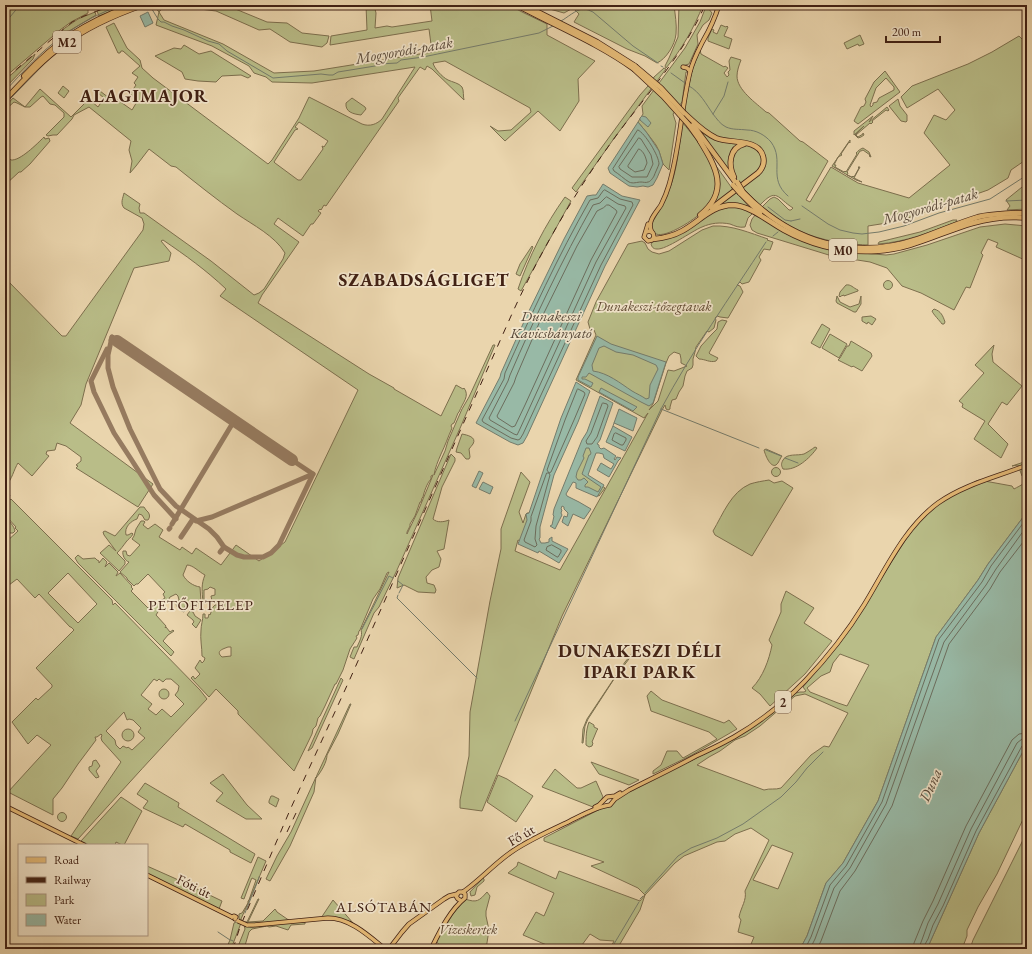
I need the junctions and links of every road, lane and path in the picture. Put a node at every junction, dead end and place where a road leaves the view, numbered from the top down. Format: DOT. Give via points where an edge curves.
graph roads {
  1 [pos="134,5"];
  2 [pos="143,5"];
  3 [pos="517,5"];
  4 [pos="524,5"];
  5 [pos="530,5"];
  6 [pos="719,5"];
  7 [pos="552,21"];
  8 [pos="693,62"];
  9 [pos="634,68"];
  10 [pos="690,71"];
  11 [pos="5,96"];
  12 [pos="5,100"];
  13 [pos="690,123"];
  14 [pos="700,141"];
  15 [pos="754,146"];
  16 [pos="735,184"];
  17 [pos="664,197"];
  18 [pos="758,211"];
  19 [pos="1027,214"];
  20 [pos="1027,218"];
  21 [pos="695,220"];
  22 [pos="646,232"];
  23 [pos="653,235"];
  24 [pos="1027,465"];
  25 [pos="629,790"];
  26 [pos="610,797"];
  27 [pos="604,800"];
  28 [pos="612,803"];
  29 [pos="607,805"];
  30 [pos="5,806"];
  31 [pos="590,811"];
  32 [pos="82,844"];
  33 [pos="148,876"];
  34 [pos="464,893"];
  35 [pos="458,898"];
  36 [pos="385,949"];
  37 [pos="389,949"];
  38 [pos="431,949"];
  1 -- 11 [label="highway, M2" via="105,16 69,36 41,59"];
  2 -- 12 [label="highway, M2" via="107,19 72,38 53,52"];
  3 -- 7 [label="highway"];
  4 -- 7 [label="highway"];
  5 -- 7 [label="highway"];
  6 -- 8 [label="main road"];
  7 -- 9 [label="highway"];
  8 -- 10 [label="main road"];
  8 -- 10 [label="main road" via="685,66"];
  9 -- 13 [label="highway, bridge"];
  9 -- 13 [label="highway, bridge" via="661,88"];
  10 -- 17 [label="main road" via="675,160"];
  13 -- 14 [label="highway"];
  13 -- 15 [label="highway" via="720,140"];
  13 -- 16 [label="highway"];
  14 -- 16 [label="highway"];
  14 -- 21 [label="highway" via="716,169 718,183 711,203"];
  15 -- 16 [label="highway" via="742,145 730,158"];
  15 -- 21 [label="highway" via="761,151 763,157 760,171"];
  16 -- 18 [label="highway, M0, bridge"];
  17 -- 22 [label="main road" via="651,217"];
  17 -- 23 [label="main road" via="650,222"];
  18 -- 19 [label="highway, M0" via="810,238 834,245 868,248 905,243 996,214"];
  18 -- 20 [label="highway, M0" via="770,222 793,235 821,246 871,252 907,246 982,221"];
  18 -- 21 [label="highway" via="740,206 727,206 712,210"];
  21 -- 23 [label="highway" via="674,234"];
  21 -- 23 [label="highway" via="667,237"];
  22 -- 23 [label="main road" via="650,231"];
  22 -- 23 [label="main road" via="644,235 650,241"];
  24 -- 25 [label="main road, 2" via="974,484 953,494 929,511 905,536 853,622 815,670 788,698 732,738"];
  25 -- 26 [label="main road, 2"];
  25 -- 28 [label="main road, 2"];
  26 -- 27 [label="main road, 2"];
  26 -- 28 [label="main road"];
  27 -- 29 [label="main road"];
  27 -- 31 [label="main road, Fő út / 2"];
  28 -- 29 [label="main road, 2"];
  29 -- 31 [label="main road, Fő út / 2"];
  30 -- 32 [label="main road"];
  31 -- 34 [label="main road, Fő út / 2" via="515,850"];
  33 -- 36 [label="main road, Fóti út, bridge" via="247,925 338,919 356,927"];
  34 -- 35 [label="main road" via="459,892"];
  34 -- 35 [label="main road, Fő út / 2" via="465,898"];
  35 -- 37 [label="main road" via="447,897 409,924"];
  35 -- 38 [label="main road, Fő út / 2" via="456,908"];
}
